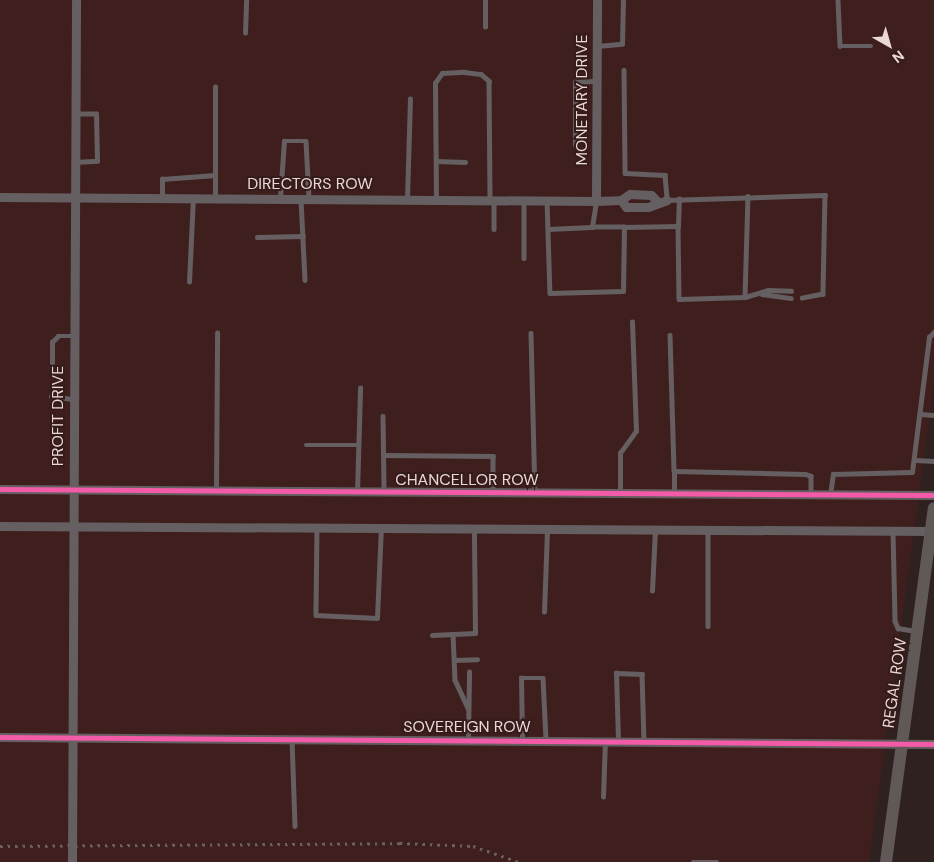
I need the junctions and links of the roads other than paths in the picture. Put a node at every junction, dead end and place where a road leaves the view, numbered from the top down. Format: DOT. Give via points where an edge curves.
graph roads {
  1 [pos="76,0"];
  2 [pos="246,0"];
  3 [pos="485,0"];
  4 [pos="597,0"];
  5 [pos="623,0"];
  6 [pos="838,0"];
  7 [pos="485,27"];
  8 [pos="246,33"];
  9 [pos="597,46"];
  10 [pos="871,46"];
  11 [pos="624,70"];
  12 [pos="597,81"];
  13 [pos="215,87"];
  14 [pos="410,99"];
  15 [pos="75,114"];
  16 [pos="575,144"];
  17 [pos="436,161"];
  18 [pos="75,162"];
  19 [pos="465,162"];
  20 [pos="215,175"];
  21 [pos="748,196"];
  22 [pos="0,197"];
  23 [pos="74,197"];
  24 [pos="162,198"];
  25 [pos="193,198"];
  26 [pos="215,198"];
  27 [pos="280,198"];
  28 [pos="305,199"];
  29 [pos="407,199"];
  30 [pos="679,199"];
  31 [pos="436,200"];
  32 [pos="492,200"];
  33 [pos="524,200"];
  34 [pos="547,200"];
  35 [pos="667,200"];
  36 [pos="596,201"];
  37 [pos="678,226"];
  38 [pos="592,227"];
  39 [pos="624,227"];
  40 [pos="494,229"];
  41 [pos="548,229"];
  42 [pos="303,236"];
  43 [pos="257,237"];
  44 [pos="524,258"];
  45 [pos="305,280"];
  46 [pos="189,282"];
  47 [pos="791,291"];
  48 [pos="802,291"];
  49 [pos="762,294"];
  50 [pos="807,295"];
  51 [pos="745,297"];
  52 [pos="791,298"];
  53 [pos="802,298"];
  54 [pos="632,322"];
  55 [pos="934,332"];
  56 [pos="217,333"];
  57 [pos="531,334"];
  58 [pos="670,335"];
  59 [pos="73,336"];
  60 [pos="52,363"];
  61 [pos="360,388"];
  62 [pos="52,396"];
  63 [pos="73,399"];
  64 [pos="921,414"];
  65 [pos="934,415"];
  66 [pos="383,416"];
  67 [pos="358,445"];
  68 [pos="306,446"];
  69 [pos="384,454"];
  70 [pos="916,460"];
  71 [pos="934,461"];
  72 [pos="674,472"];
  73 [pos="0,489"];
  74 [pos="74,489"];
  75 [pos="216,491"];
  76 [pos="357,492"];
  77 [pos="384,492"];
  78 [pos="493,493"];
  79 [pos="535,493"];
  80 [pos="620,493"];
  81 [pos="674,494"];
  82 [pos="811,494"];
  83 [pos="830,495"];
  84 [pos="934,495"];
  85 [pos="934,508"];
  86 [pos="0,526"];
  87 [pos="73,527"];
  88 [pos="655,527"];
  89 [pos="318,528"];
  90 [pos="381,528"];
  91 [pos="547,528"];
  92 [pos="474,529"];
  93 [pos="708,529"];
  94 [pos="893,530"];
  95 [pos="933,531"];
  96 [pos="652,591"];
  97 [pos="544,612"];
  98 [pos="708,626"];
  99 [pos="918,632"];
  100 [pos="453,634"];
  101 [pos="432,635"];
  102 [pos="477,659"];
  103 [pos="454,660"];
  104 [pos="469,672"];
  105 [pos="468,708"];
  106 [pos="0,737"];
  107 [pos="72,738"];
  108 [pos="292,739"];
  109 [pos="468,739"];
  110 [pos="522,740"];
  111 [pos="546,740"];
  112 [pos="605,740"];
  113 [pos="618,740"];
  114 [pos="644,740"];
  115 [pos="903,741"];
  116 [pos="934,744"];
  117 [pos="603,797"];
  118 [pos="295,826"];
  119 [pos="72,862"];
  120 [pos="693,862"];
  121 [pos="717,862"];
  122 [pos="886,862"];
  1 -- 15 [label="street, PROFIT DRIVE"];
  2 -- 8 [label="lane"];
  3 -- 7 [label="lane"];
  4 -- 9 [label="street, MONETARY DRIVE"];
  5 -- 9 [label="lane" via="622,44"];
  6 -- 10 [label="lane" via="840,46"];
  9 -- 12 [label="street, MONETARY DRIVE"];
  11 -- 35 [label="lane" via="625,173 665,174"];
  12 -- 16 [label="lane" via="575,82"];
  12 -- 36 [label="street, MONETARY DRIVE"];
  13 -- 20 [label="lane"];
  14 -- 29 [label="lane"];
  15 -- 18 [label="street, PROFIT DRIVE"];
  15 -- 18 [label="lane" via="96,114 97,161"];
  17 -- 19 [label="lane"];
  17 -- 31 [label="lane"];
  17 -- 32 [label="lane" via="435,83 442,73 481,74 489,81"];
  18 -- 23 [label="street, PROFIT DRIVE"];
  20 -- 24 [label="lane" via="162,179"];
  20 -- 26 [label="lane"];
  21 -- 30 [label="lane"];
  21 -- 50 [label="lane" via="825,195 823,294"];
  21 -- 51 [label="lane"];
  22 -- 23 [label="street, DIRECTORS ROW"];
  23 -- 24 [label="street, DIRECTORS ROW"];
  23 -- 59 [label="street, PROFIT DRIVE"];
  24 -- 25 [label="street, DIRECTORS ROW"];
  25 -- 26 [label="street, DIRECTORS ROW"];
  25 -- 46 [label="lane"];
  26 -- 27 [label="street, DIRECTORS ROW"];
  27 -- 28 [label="street, DIRECTORS ROW"];
  27 -- 28 [label="lane" via="284,141 306,141"];
  28 -- 29 [label="street, DIRECTORS ROW"];
  28 -- 42 [label="lane"];
  29 -- 31 [label="street, DIRECTORS ROW"];
  30 -- 35 [label="lane"];
  30 -- 37 [label="lane"];
  31 -- 32 [label="street, DIRECTORS ROW"];
  32 -- 33 [label="street, DIRECTORS ROW"];
  32 -- 40 [label="lane"];
  33 -- 34 [label="street, DIRECTORS ROW"];
  33 -- 44 [label="lane"];
  34 -- 36 [label="street, DIRECTORS ROW"];
  34 -- 41 [label="lane"];
  35 -- 36 [label="street, DIRECTORS ROW" via="657,201 651,195 630,194 621,200"];
  36 -- 38 [label="lane"];
  37 -- 39 [label="lane"];
  37 -- 51 [label="lane" via="679,299"];
  38 -- 39 [label="lane"];
  38 -- 41 [label="lane"];
  39 -- 41 [label="lane" via="623,291 550,293"];
  42 -- 43 [label="lane"];
  42 -- 45 [label="lane"];
  47 -- 49 [label="lane"];
  48 -- 50 [label="lane"];
  49 -- 51 [label="lane"];
  49 -- 52 [label="lane"];
  50 -- 53 [label="lane"];
  54 -- 80 [label="lane" via="636,431 620,453"];
  55 -- 64 [label="lane" via="929,337"];
  56 -- 75 [label="lane"];
  57 -- 79 [label="lane"];
  58 -- 72 [label="lane"];
  59 -- 60 [label="lane" via="58,336 52,342"];
  59 -- 63 [label="street, PROFIT DRIVE"];
  61 -- 67 [label="lane"];
  62 -- 63 [label="lane"];
  63 -- 74 [label="street, PROFIT DRIVE"];
  64 -- 65 [label="lane"];
  64 -- 70 [label="lane"];
  66 -- 69 [label="lane"];
  67 -- 68 [label="lane"];
  67 -- 76 [label="lane"];
  69 -- 77 [label="lane"];
  69 -- 78 [label="lane" via="493,456"];
  70 -- 71 [label="lane"];
  70 -- 83 [label="lane" via="908,475 833,474"];
  72 -- 81 [label="lane"];
  72 -- 82 [label="lane" via="805,474 810,476"];
  73 -- 74 [label="street, CHANCELLOR ROW"];
  74 -- 75 [label="street, CHANCELLOR ROW"];
  74 -- 87 [label="street, PROFIT DRIVE"];
  75 -- 76 [label="street, CHANCELLOR ROW"];
  76 -- 77 [label="street, CHANCELLOR ROW"];
  77 -- 78 [label="street, CHANCELLOR ROW"];
  78 -- 79 [label="street, CHANCELLOR ROW"];
  79 -- 80 [label="street, CHANCELLOR ROW"];
  80 -- 81 [label="street, CHANCELLOR ROW"];
  81 -- 82 [label="street, CHANCELLOR ROW"];
  82 -- 83 [label="street, CHANCELLOR ROW"];
  83 -- 84 [label="street, CHANCELLOR ROW"];
  85 -- 95 [label="main road, REGAL ROW"];
  86 -- 87 [label="street"];
  87 -- 89 [label="street"];
  87 -- 107 [label="street, PROFIT DRIVE"];
  88 -- 91 [label="street"];
  88 -- 93 [label="street"];
  88 -- 96 [label="lane"];
  89 -- 90 [label="street"];
  89 -- 90 [label="lane" via="316,615 377,618"];
  90 -- 92 [label="street"];
  91 -- 92 [label="street"];
  91 -- 97 [label="lane"];
  92 -- 100 [label="lane" via="474,633"];
  93 -- 94 [label="street"];
  93 -- 98 [label="lane"];
  94 -- 95 [label="street"];
  94 -- 99 [label="lane" via="895,621 898,628"];
  95 -- 99 [label="main road, REGAL ROW"];
  99 -- 115 [label="main road, REGAL ROW"];
  100 -- 101 [label="lane"];
  100 -- 103 [label="lane"];
  102 -- 103 [label="lane"];
  103 -- 105 [label="lane" via="455,680"];
  104 -- 105 [label="lane"];
  105 -- 109 [label="lane"];
  106 -- 107 [label="street, SOVEREIGN ROW"];
  107 -- 108 [label="street, SOVEREIGN ROW"];
  107 -- 119 [label="street, PROFIT DRIVE"];
  108 -- 109 [label="street, SOVEREIGN ROW"];
  108 -- 118 [label="lane"];
  109 -- 110 [label="street, SOVEREIGN ROW"];
  110 -- 111 [label="street, SOVEREIGN ROW"];
  110 -- 111 [label="lane" via="521,678 543,678"];
  111 -- 112 [label="street, SOVEREIGN ROW"];
  112 -- 113 [label="street, SOVEREIGN ROW"];
  112 -- 117 [label="lane"];
  113 -- 114 [label="street, SOVEREIGN ROW"];
  113 -- 114 [label="lane" via="616,673 642,674"];
  114 -- 115 [label="street, SOVEREIGN ROW"];
  115 -- 116 [label="street, SOVEREIGN ROW"];
  115 -- 122 [label="main road, REGAL ROW"];
  120 -- 121 [label="lane"];
}
